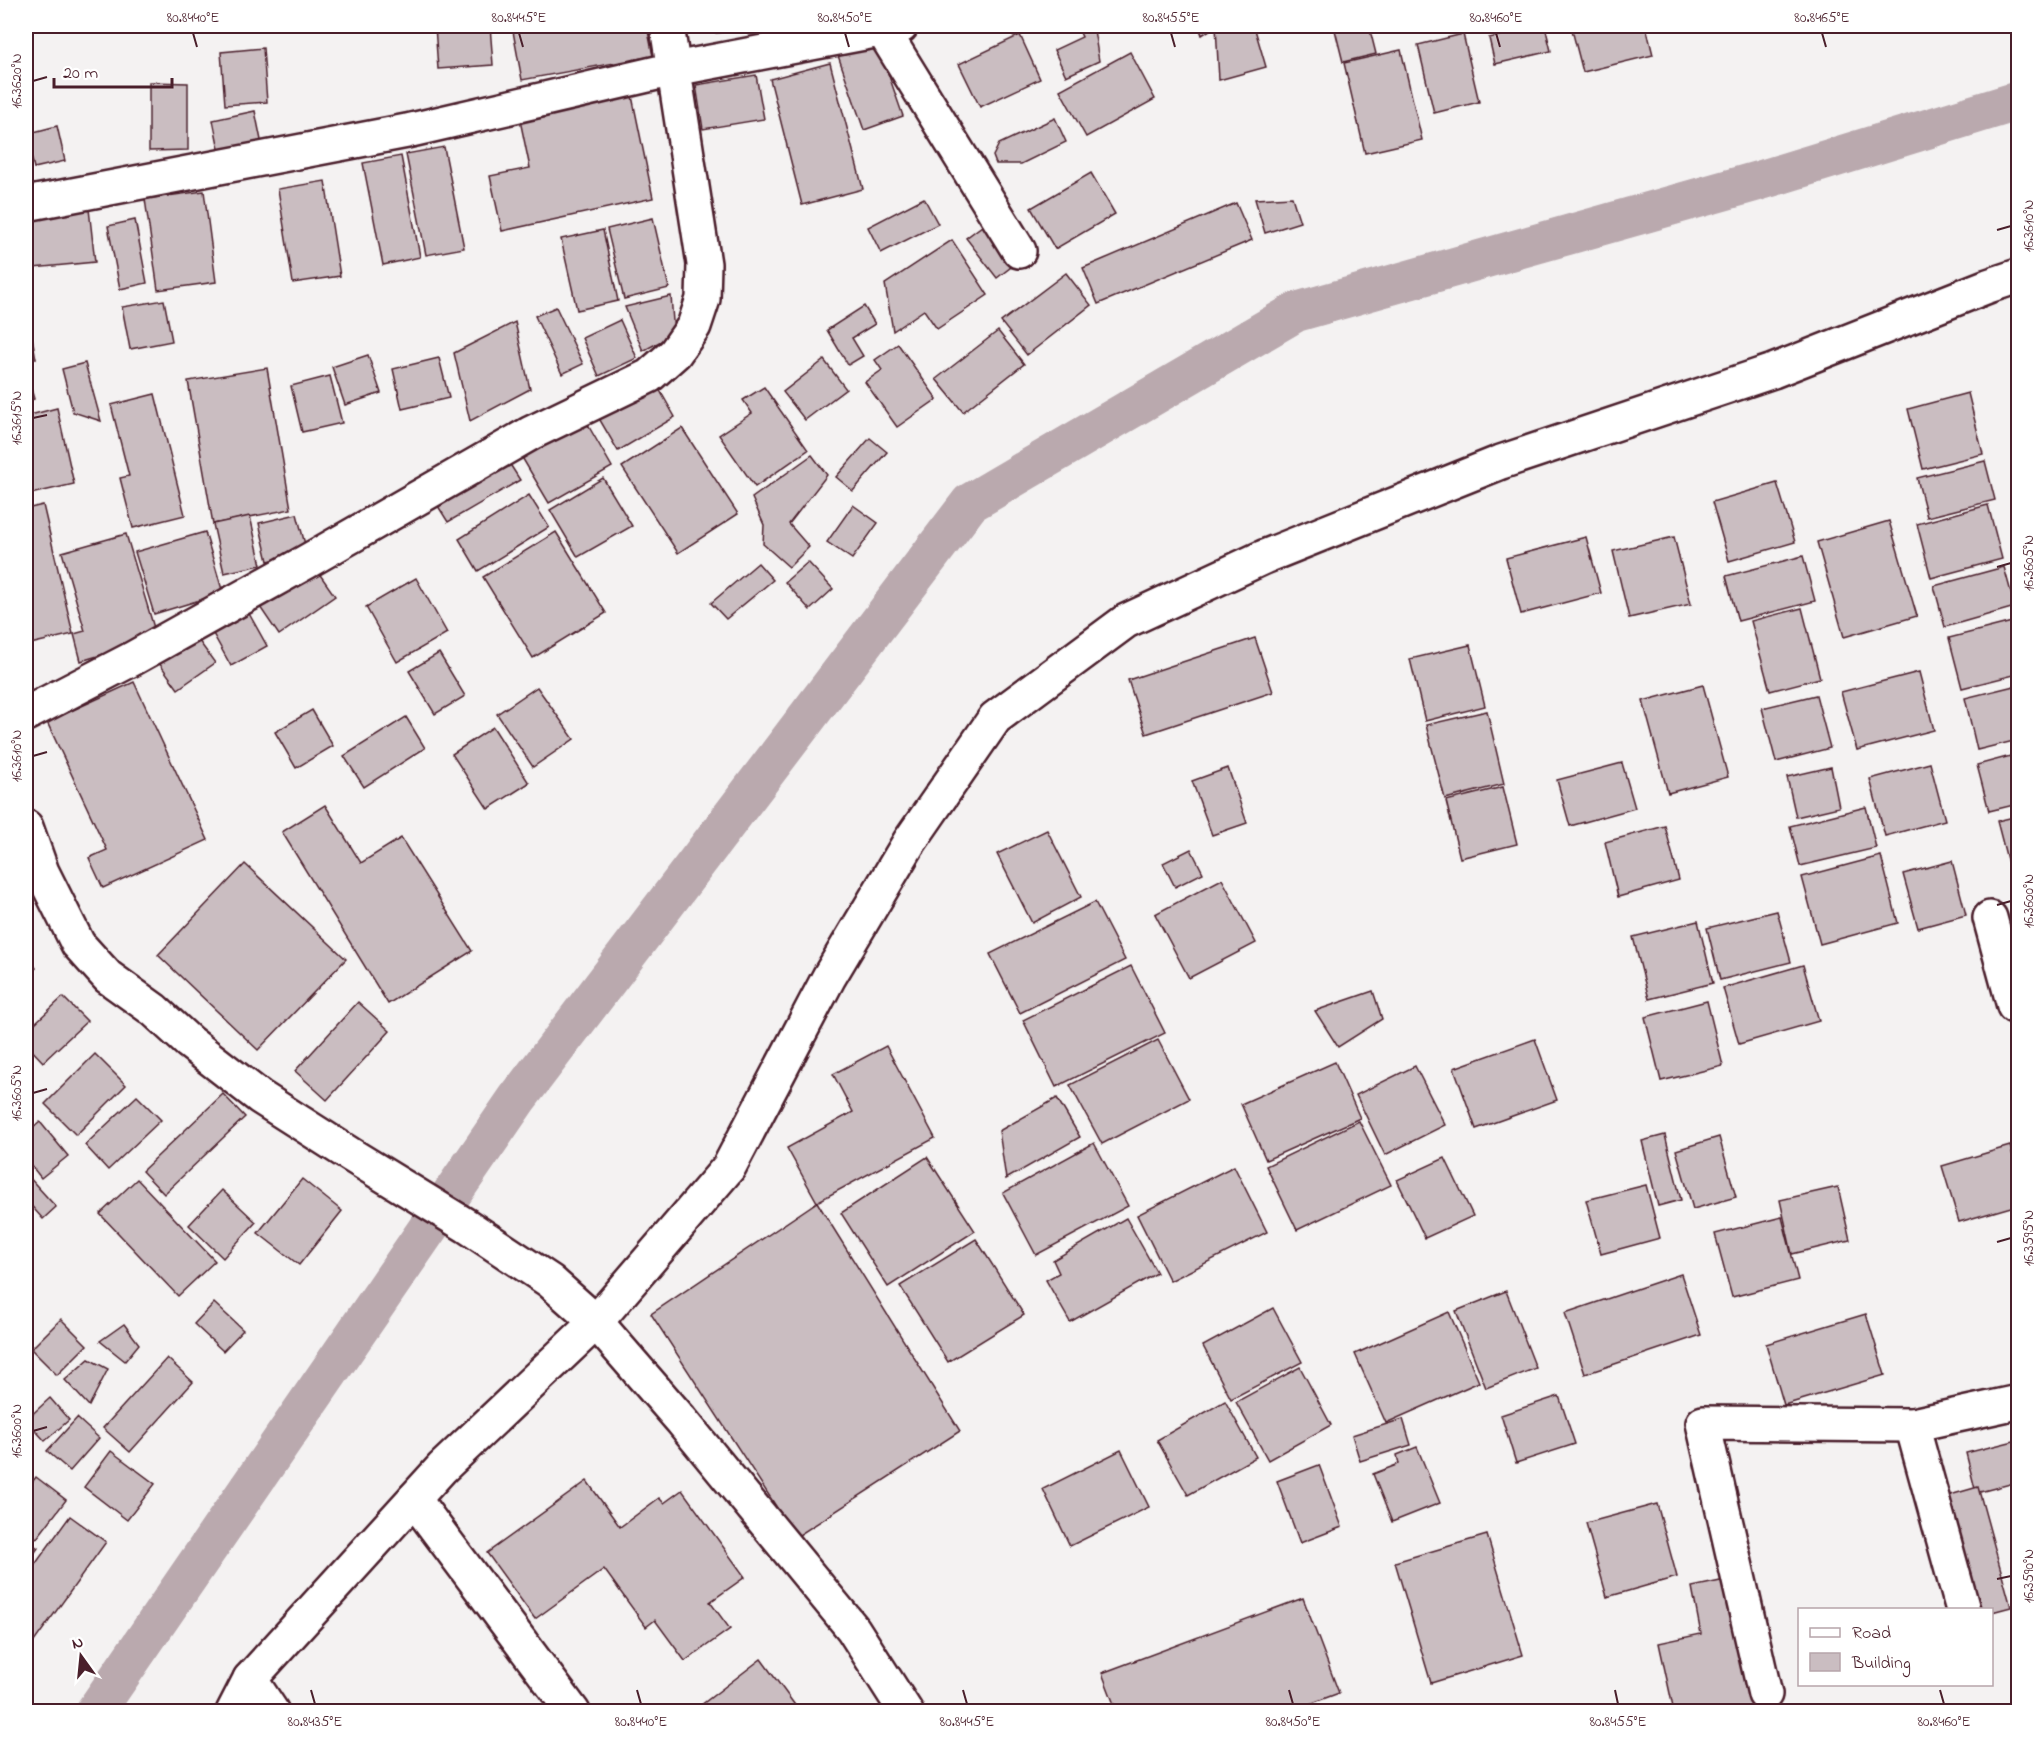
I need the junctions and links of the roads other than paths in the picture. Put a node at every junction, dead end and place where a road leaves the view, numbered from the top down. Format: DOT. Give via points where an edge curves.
graph roads {
  1 [pos="667,26"];
  2 [pos="892,27"];
  3 [pos="674,69"];
  4 [pos="26,204"];
  5 [pos="1019,251"];
  6 [pos="2019,276"];
  7 [pos="26,714"];
  8 [pos="26,827"];
  9 [pos="34,875"];
  10 [pos="1990,918"];
  11 [pos="2019,1005"];
  12 [pos="596,1322"];
  13 [pos="2019,1402"];
  14 [pos="1912,1425"];
  15 [pos="414,1499"];
  16 [pos="1962,1608"];
  17 [pos="250,1679"];
  18 [pos="1765,1694"];
  19 [pos="233,1712"];
  20 [pos="272,1712"];
  21 [pos="573,1712"];
  22 [pos="906,1712"];
  1 -- 3 [label="street"];
  2 -- 3 [label="street"];
  2 -- 5 [label="street"];
  3 -- 4 [label="street" via="407,131"];
  3 -- 7 [label="street" via="704,264 703,299 694,326 675,353 649,376 531,433 306,562"];
  6 -- 12 [label="street" via="1773,371 1501,462 1264,557 1126,621 995,718 910,841 829,977 729,1167"];
  8 -- 9 [label="street"];
  9 -- 12 [label="street" via="78,944 108,977 154,1010 189,1042 260,1096 550,1281"];
  10 -- 11 [label="street" via="2014,1006"];
  12 -- 15 [label="street"];
  12 -- 22 [label="street" via="853,1629"];
  13 -- 14 [label="street"];
  14 -- 16 [label="street"];
  14 -- 18 [label="street" via="1703,1423"];
  15 -- 17 [label="street"];
  15 -- 21 [label="street"];
  17 -- 19 [label="street"];
  17 -- 20 [label="street"];
}
